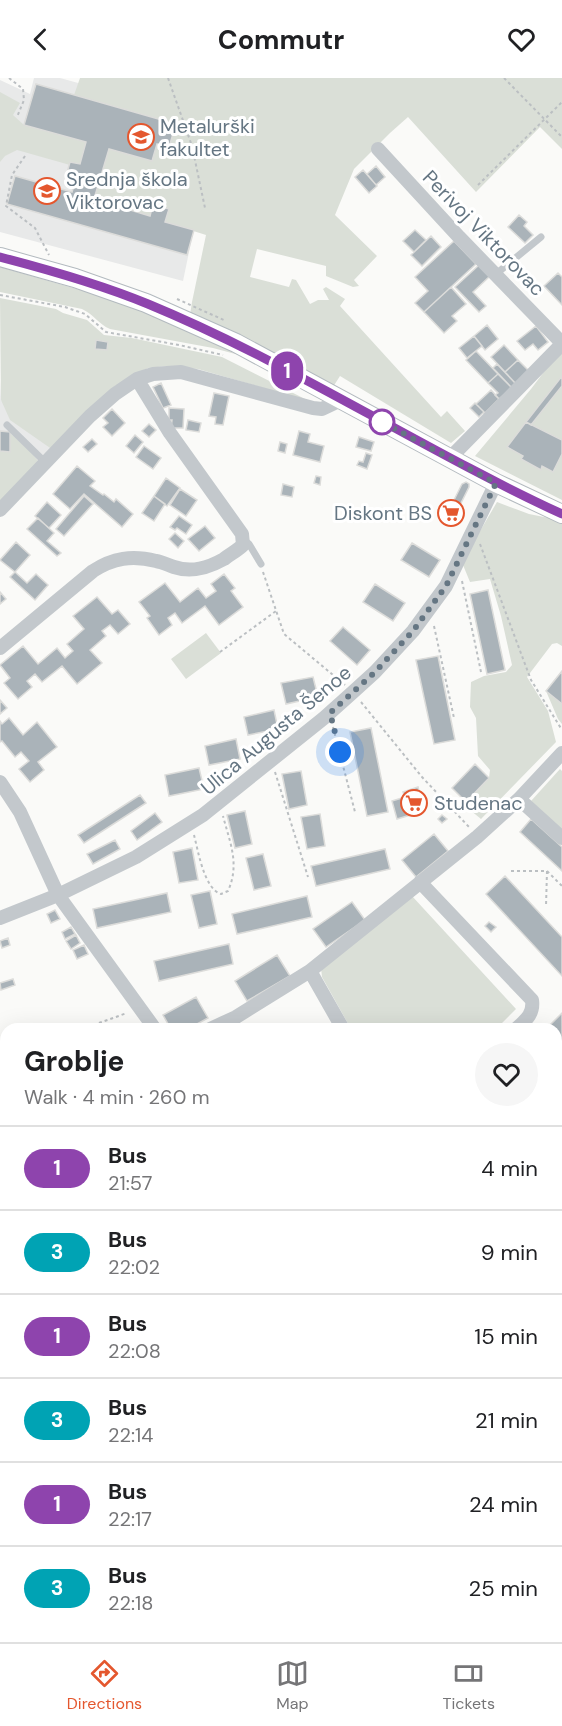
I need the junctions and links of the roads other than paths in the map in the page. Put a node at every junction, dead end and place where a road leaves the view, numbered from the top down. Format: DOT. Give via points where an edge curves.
graph roads {
  1 [pos="378,149"];
  2 [pos="541,237"];
  3 [pos="0,257"];
  4 [pos="496,274"];
  5 [pos="562,343"];
  6 [pos="137,380"];
  7 [pos="340,400"];
  8 [pos="7,425"];
  9 [pos="450,458"];
  10 [pos="46,464"];
  11 [pos="496,483"];
  12 [pos="0,510"];
  13 [pos="562,514"];
  14 [pos="243,540"];
  15 [pos="261,564"];
  16 [pos="0,648"];
  17 [pos="562,753"];
  18 [pos="0,782"];
  19 [pos="519,799"];
  20 [pos="562,838"];
  21 [pos="420,882"];
  22 [pos="58,896"];
  23 [pos="0,918"];
  24 [pos="310,971"];
  25 [pos="236,1017"];
  26 [pos="150,1023"];
  27 [pos="223,1023"];
  28 [pos="240,1023"];
  29 [pos="340,1023"];
  30 [pos="522,1023"];
  1 -- 4 [label="street, Perivoj Viktorovac"];
  2 -- 4 [label="lane"];
  3 -- 7 [label="main road" via="146,303 236,343"];
  4 -- 5 [label="street, Perivoj Viktorovac"];
  5 -- 9 [label="street"];
  6 -- 7 [label="street" via="153,374 181,372 313,408 322,409"];
  6 -- 10 [label="street" via="90,416"];
  6 -- 14 [label="street"];
  7 -- 9 [label="main road"];
  8 -- 10 [label="lane"];
  9 -- 11 [label="main road"];
  10 -- 12 [label="street"];
  11 -- 13 [label="main road"];
  11 -- 22 [label="street, Ulica Augusta Šenoe" via="446,586 375,672 330,713 190,823 136,857"];
  14 -- 15 [label="lane"];
  14 -- 16 [label="street" via="239,549 198,570 139,558 106,562"];
  17 -- 19 [label="street"];
  18 -- 22 [label="street" via="20,812"];
  19 -- 20 [label="street"];
  19 -- 21 [label="street"];
  21 -- 24 [label="street"];
  21 -- 30 [label="street" via="532,1000 530,1015"];
  22 -- 23 [label="street, Ulica Augusta Šenoe"];
  22 -- 26 [label="street"];
  24 -- 25 [label="street"];
  24 -- 29 [label="street"];
  25 -- 27 [label="street"];
  25 -- 28 [label="street"];
}
